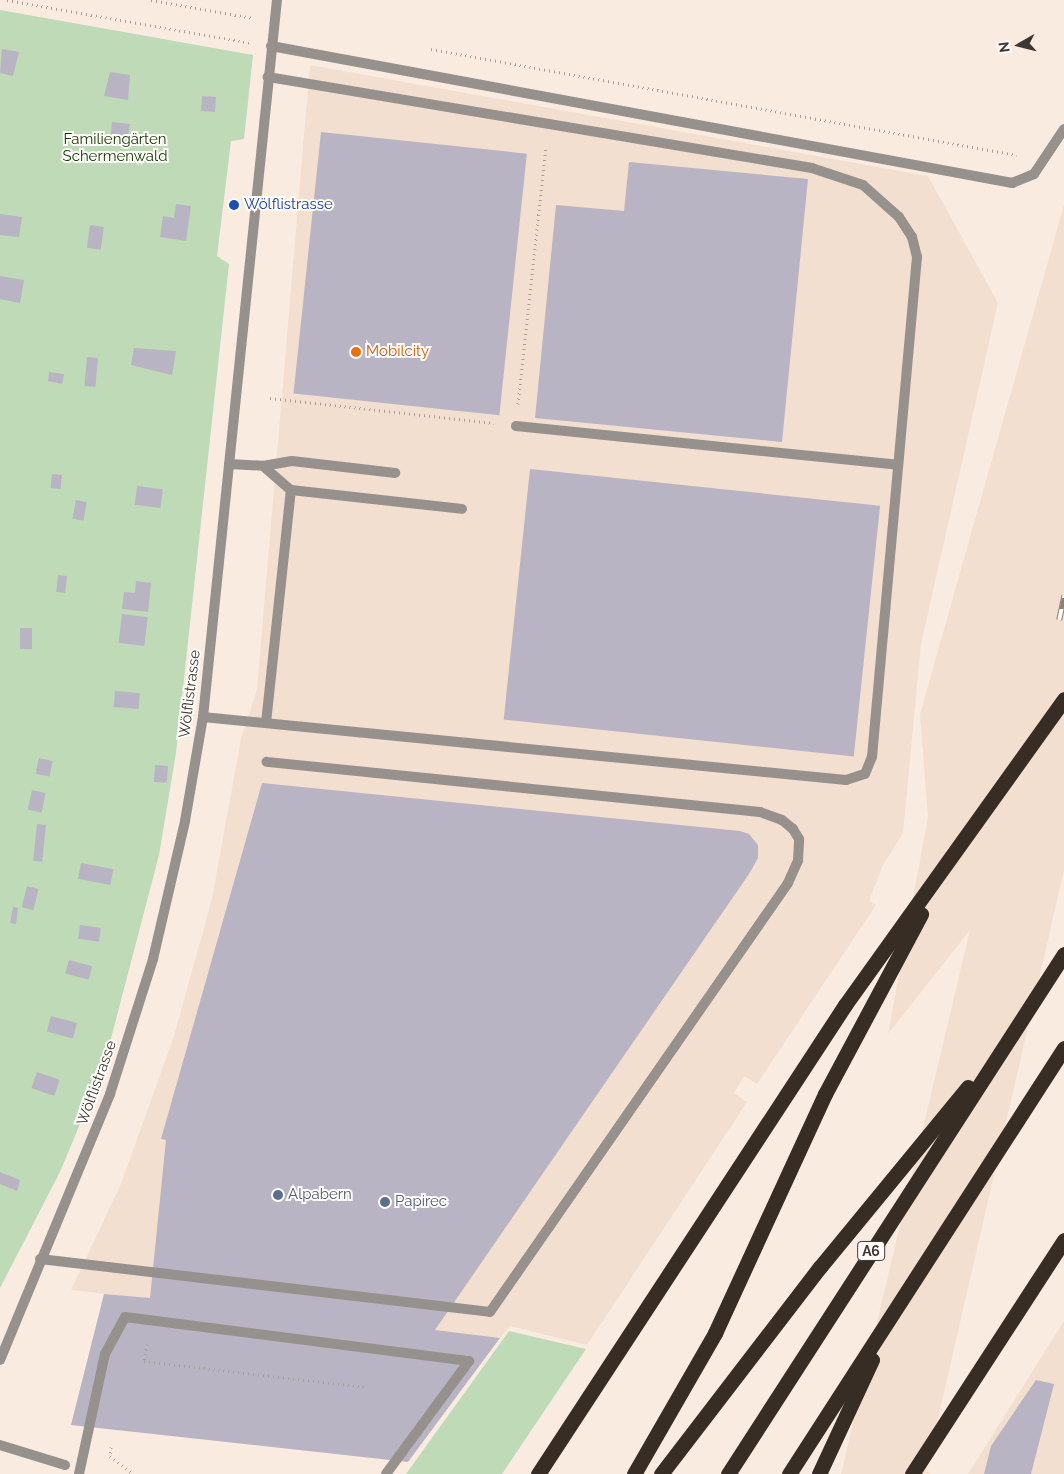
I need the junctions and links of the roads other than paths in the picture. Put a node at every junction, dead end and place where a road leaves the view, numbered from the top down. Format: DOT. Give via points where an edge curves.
graph roads {
  1 [pos="278,0"];
  2 [pos="271,46"];
  3 [pos="268,77"];
  4 [pos="1064,129"];
  5 [pos="516,426"];
  6 [pos="229,464"];
  7 [pos="898,465"];
  8 [pos="263,466"];
  9 [pos="394,473"];
  10 [pos="291,490"];
  11 [pos="462,509"];
  12 [pos="1064,699"];
  13 [pos="203,717"];
  14 [pos="266,723"];
  15 [pos="266,762"];
  16 [pos="952,858"];
  17 [pos="1064,954"];
  18 [pos="1015,1030"];
  19 [pos="1064,1048"];
  20 [pos="1064,1240"];
  21 [pos="40,1260"];
  22 [pos="896,1309"];
  23 [pos="0,1360"];
  24 [pos="0,1445"];
  25 [pos="65,1465"];
  26 [pos="79,1474"];
  27 [pos="386,1474"];
  28 [pos="538,1474"];
  29 [pos="634,1474"];
  30 [pos="661,1474"];
  31 [pos="728,1474"];
  32 [pos="789,1474"];
  33 [pos="819,1474"];
  34 [pos="912,1474"];
  1 -- 2 [label="lane, Wölflistrasse"];
  2 -- 3 [label="lane, Wölflistrasse"];
  2 -- 4 [label="lane" via="1003,182 1026,180 1046,161"];
  3 -- 6 [label="lane, Wölflistrasse"];
  3 -- 7 [label="lane" via="812,168 855,182 880,197 912,236 917,256"];
  5 -- 7 [label="lane"];
  6 -- 8 [label="lane"];
  6 -- 13 [label="lane, Wölflistrasse"];
  7 -- 14 [label="lane" via="872,757 865,774 857,779"];
  8 -- 9 [label="lane" via="292,461"];
  8 -- 10 [label="lane"];
  10 -- 11 [label="lane"];
  10 -- 14 [label="lane"];
  12 -- 16 [label="highway"];
  13 -- 14 [label="lane"];
  13 -- 21 [label="lane, Wölflistrasse" via="170,890 134,1023 81,1169"];
  15 -- 21 [label="lane" via="760,812 782,820 793,829 799,839 798,861 788,883 490,1312"];
  16 -- 28 [label="highway" via="845,1005"];
  16 -- 29 [label="highway" via="821,1102 715,1333"];
  17 -- 18 [label="highway, A6"];
  18 -- 30 [label="highway" via="820,1267"];
  18 -- 31 [label="highway, A6"];
  19 -- 22 [label="highway"];
  20 -- 34 [label="highway"];
  21 -- 23 [label="lane, Wölflistrasse"];
  22 -- 32 [label="highway"];
  22 -- 33 [label="highway"];
  24 -- 25 [label="lane"];
  26 -- 27 [label="lane" via="105,1354 125,1317 469,1361"];
}
